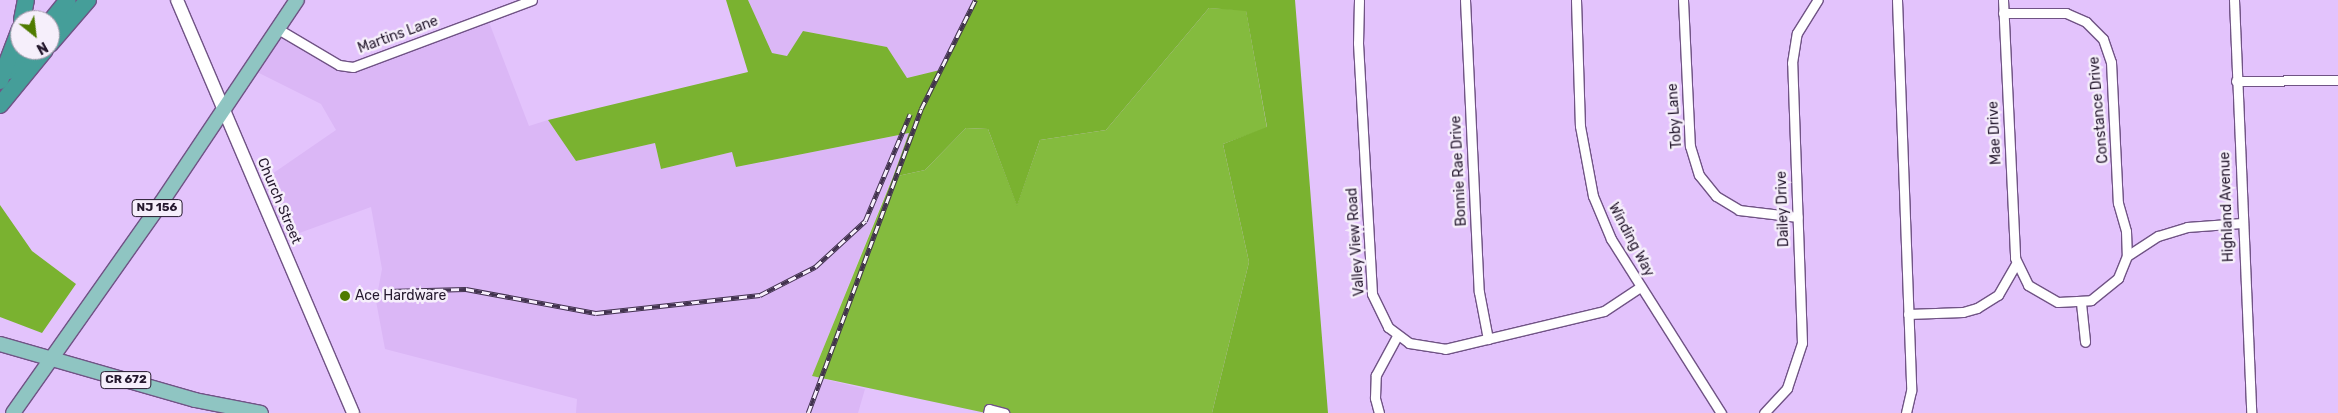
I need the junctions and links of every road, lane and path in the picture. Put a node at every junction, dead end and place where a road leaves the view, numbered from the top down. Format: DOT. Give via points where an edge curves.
graph roads {
  1 [pos="68,0"];
  2 [pos="88,0"];
  3 [pos="178,0"];
  4 [pos="297,0"];
  5 [pos="532,0"];
  6 [pos="1359,0"];
  7 [pos="1465,0"];
  8 [pos="1576,0"];
  9 [pos="1683,0"];
  10 [pos="1818,0"];
  11 [pos="1897,0"];
  12 [pos="2003,0"];
  13 [pos="2234,0"];
  14 [pos="60,10"];
  15 [pos="2003,13"];
  16 [pos="278,29"];
  17 [pos="60,32"];
  18 [pos="10,56"];
  19 [pos="19,60"];
  20 [pos="36,60"];
  21 [pos="2338,80"];
  22 [pos="2236,81"];
  23 [pos="0,82"];
  24 [pos="0,105"];
  25 [pos="224,109"];
  26 [pos="1798,217"];
  27 [pos="2242,222"];
  28 [pos="2127,256"];
  29 [pos="2016,264"];
  30 [pos="1640,287"];
  31 [pos="2081,303"];
  32 [pos="1908,314"];
  33 [pos="1397,336"];
  34 [pos="1488,339"];
  35 [pos="2085,342"];
  36 [pos="0,344"];
  37 [pos="50,360"];
  38 [pos="988,411"];
  39 [pos="256,412"];
  40 [pos="13,413"];
  41 [pos="353,413"];
  42 [pos="1004,413"];
  43 [pos="1379,413"];
  44 [pos="1721,413"];
  45 [pos="1764,413"];
  46 [pos="1906,413"];
  47 [pos="2251,413"];
  1 -- 14 [label="highway"];
  2 -- 17 [label="highway"];
  3 -- 25 [label="street, Church Street"];
  4 -- 16 [label="main road, NJ 156"];
  5 -- 16 [label="street, Martins Lane" via="353,67 339,65"];
  6 -- 33 [label="street, Valley View Road" via="1358,43 1372,294 1380,317"];
  7 -- 34 [label="street, Bonnie Rae Drive" via="1480,292"];
  8 -- 30 [label="street, Winding Way" via="1580,126 1585,169 1601,218"];
  9 -- 26 [label="street, Toby Lane" via="1690,146 1699,175 1716,196 1739,210"];
  10 -- 26 [label="street, Dailey Drive" via="1803,20 1793,49"];
  11 -- 32 [label="street"];
  12 -- 15 [label="street, Mae Drive"];
  13 -- 22 [label="street, Highland Avenue"];
  15 -- 28 [label="street, Constance Drive" via="2066,13 2086,22 2103,39 2111,62 2118,203 2126,232"];
  15 -- 29 [label="street, Mae Drive"];
  16 -- 25 [label="main road, NJ 156"];
  18 -- 23 [label="highway"];
  19 -- 23 [label="highway"];
  20 -- 24 [label="highway"];
  21 -- 22 [label="street"];
  22 -- 27 [label="street, Highland Avenue"];
  25 -- 37 [label="main road, NJ 156"];
  25 -- 41 [label="street, Church Street"];
  26 -- 45 [label="street, Dailey Drive" via="1802,343 1787,388"];
  27 -- 28 [label="street" via="2170,231 2142,244"];
  27 -- 47 [label="street, Highland Avenue"];
  28 -- 31 [label="street" via="2124,268 2111,288"];
  29 -- 31 [label="street" via="2028,285 2047,299"];
  29 -- 32 [label="street" via="1998,295 1977,308 1963,312"];
  30 -- 34 [label="street, Valley View Road" via="1604,311"];
  30 -- 44 [label="street, Winding Way"];
  31 -- 35 [label="street"];
  32 -- 46 [label="street" via="1911,391"];
  33 -- 34 [label="street, Valley View Road" via="1408,343 1433,350"];
  33 -- 43 [label="street" via="1376,375 1375,398"];
  36 -- 37 [label="main road, CR 672"];
  37 -- 39 [label="main road, CR 672" via="201,401"];
  37 -- 40 [label="main road, NJ 156"];
  38 -- 42 [label="street"];
}
